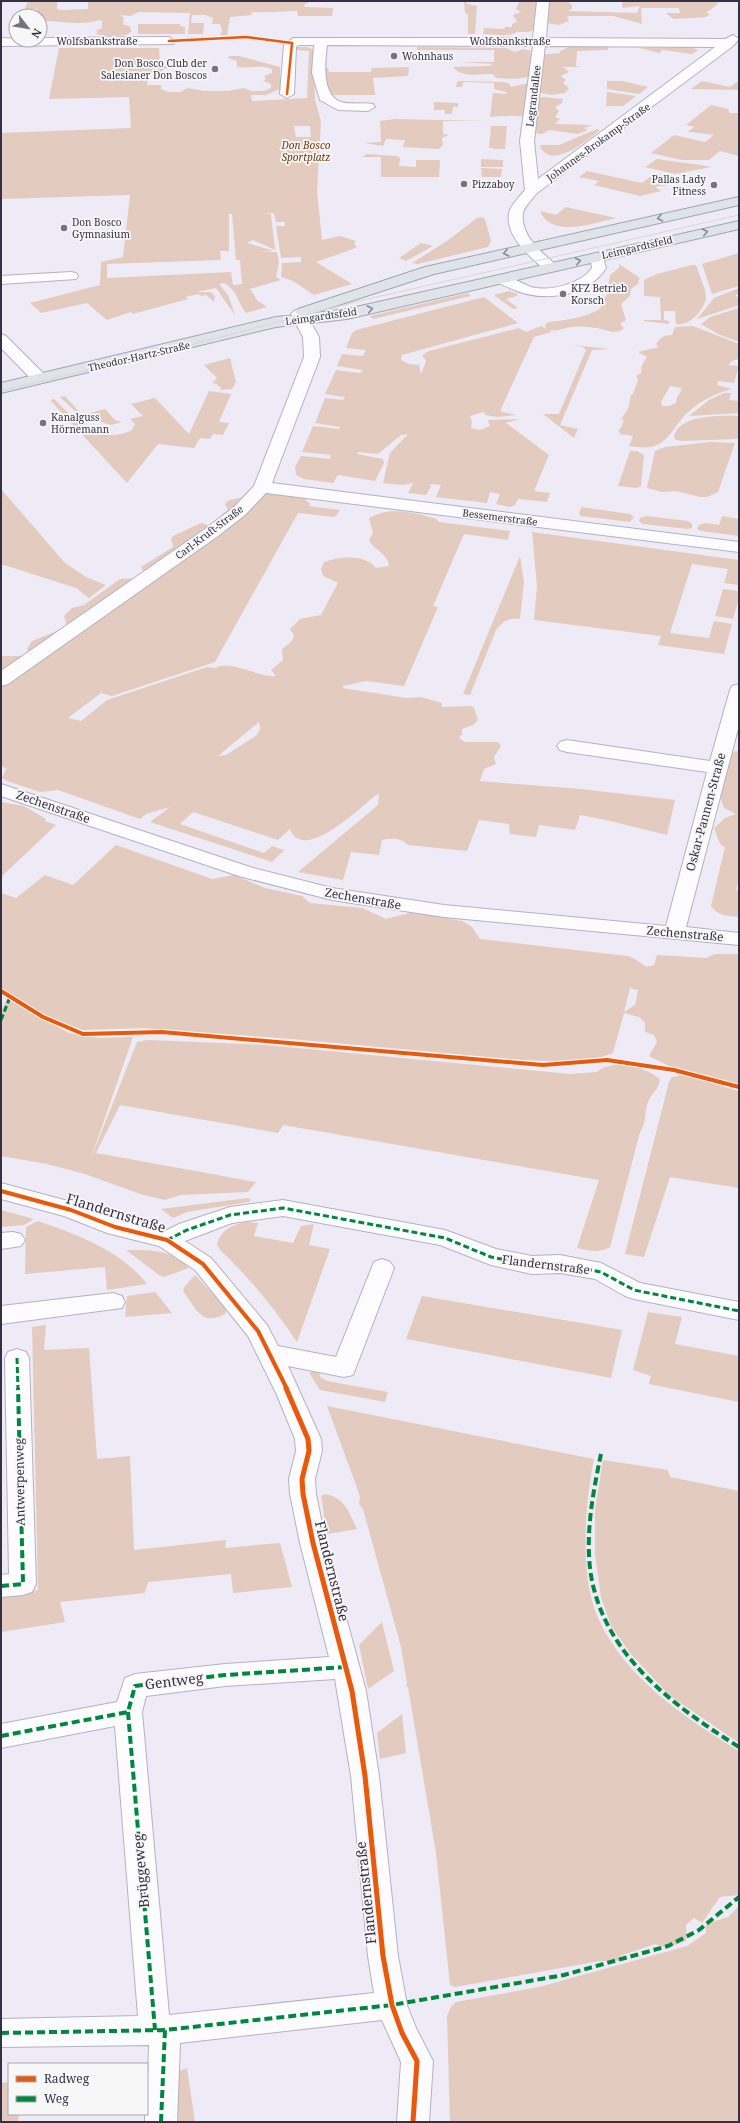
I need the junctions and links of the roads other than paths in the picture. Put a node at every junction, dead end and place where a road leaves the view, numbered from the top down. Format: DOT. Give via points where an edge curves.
graph roads {
  1 [pos="543,1"];
  2 [pos="734,39"];
  3 [pos="169,41"];
  4 [pos="321,41"];
  5 [pos="539,41"];
  6 [pos="1,42"];
  7 [pos="287,94"];
  8 [pos="368,107"];
  9 [pos="532,190"];
  10 [pos="739,201"];
  11 [pos="739,225"];
  12 [pos="529,247"];
  13 [pos="596,257"];
  14 [pos="550,268"];
  15 [pos="71,276"];
  16 [pos="502,279"];
  17 [pos="1,280"];
  18 [pos="301,317"];
  19 [pos="276,322"];
  20 [pos="1,339"];
  21 [pos="40,379"];
  22 [pos="1,388"];
  23 [pos="262,487"];
  24 [pos="739,548"];
  25 [pos="1,680"];
  26 [pos="739,690"];
  27 [pos="567,746"];
  28 [pos="718,768"];
  29 [pos="1,790"];
  30 [pos="674,933"];
  31 [pos="739,939"];
  32 [pos="1,1191"];
  33 [pos="167,1240"];
  34 [pos="382,1268"];
  35 [pos="113,1302"];
  36 [pos="739,1311"];
  37 [pos="1,1315"];
  38 [pos="268,1353"];
  39 [pos="17,1358"];
  40 [pos="1,1586"];
  41 [pos="355,1682"];
  42 [pos="128,1712"];
  43 [pos="1,1736"];
  44 [pos="392,2005"];
  45 [pos="160,2030"];
  46 [pos="1,2033"];
  47 [pos="162,2122"];
  48 [pos="414,2122"];
  1 -- 5 [label="street, Legrandallee"];
  2 -- 5 [label="street, Wolfsbankstraße"];
  2 -- 9 [label="street, Johannes-Brokamp-Straße"];
  3 -- 6 [label="street, Wolfsbankstraße"];
  4 -- 5 [label="street, Wolfsbankstraße"];
  4 -- 7 [label="street, Wolfsbankstraße" via="292,43"];
  4 -- 8 [label="street" via="318,73 325,97 338,106"];
  5 -- 9 [label="street, Legrandallee" via="527,141"];
  9 -- 12 [label="street, Johannes-Brokamp-Straße" via="518,206 516,215 519,231"];
  10 -- 12 [label="main road, Leimgardtsfeld, one-way"];
  13 -- 11 [label="main road, Leimgardtsfeld, one-way"];
  12 -- 14 [label="street, Johannes-Brokamp-Straße"];
  12 -- 18 [label="main road, Leimgardtsfeld, one-way" via="409,276"];
  14 -- 13 [label="main road, Leimgardtsfeld, one-way"];
  13 -- 16 [label="street" via="599,268 595,275 585,283 561,290 534,292"];
  14 -- 16 [label="main road, Leimgardtsfeld"];
  15 -- 17 [label="street"];
  18 -- 16 [label="main road, Leimgardtsfeld, one-way" via="347,314"];
  18 -- 19 [label="main road, Leimgardtsfeld"];
  18 -- 23 [label="street, Carl-Kruft-Straße" via="311,338 312,357"];
  19 -- 21 [label="main road, Theodor-Hartz-Straße"];
  20 -- 21 [label="street"];
  21 -- 22 [label="main road, Theodor-Hartz-Straße"];
  23 -- 24 [label="street, Bessemerstraße"];
  23 -- 25 [label="street, Carl-Kruft-Straße" via="232,516"];
  26 -- 28 [label="street, Oskar-Pannen-Straße"];
  27 -- 28 [label="street"];
  28 -- 30 [label="street, Oskar-Pannen-Straße"];
  29 -- 30 [label="street, Zechenstraße" via="246,872 299,887 444,911"];
  30 -- 31 [label="street, Zechenstraße"];
  32 -- 33 [label="street, Flandernstraße" via="71,1210 115,1227"];
  33 -- 36 [label="street, Flandernstraße" via="230,1215 283,1208 445,1238 498,1258 538,1266 560,1264 602,1272 634,1290"];
  33 -- 38 [label="street, Flandernstraße" via="203,1264 258,1331"];
  34 -- 38 [label="street" via="344,1368"];
  35 -- 37 [label="street"];
  38 -- 41 [label="street, Flandernstraße" via="290,1394 308,1439 309,1451 302,1479 303,1494 321,1543"];
  39 -- 40 [label="street, Antwerpenweg" via="22,1584"];
  41 -- 42 [label="street, Gentweg" via="225,1675 135,1686"];
  41 -- 44 [label="street, Flandernstraße" via="373,1774 383,1956"];
  42 -- 43 [label="street"];
  42 -- 45 [label="street, Brüggeweg"];
  44 -- 45 [label="street"];
  44 -- 48 [label="street, Flandernstraße" via="417,2061"];
  45 -- 46 [label="street"];
  45 -- 47 [label="street, Brüggeweg"];
}
